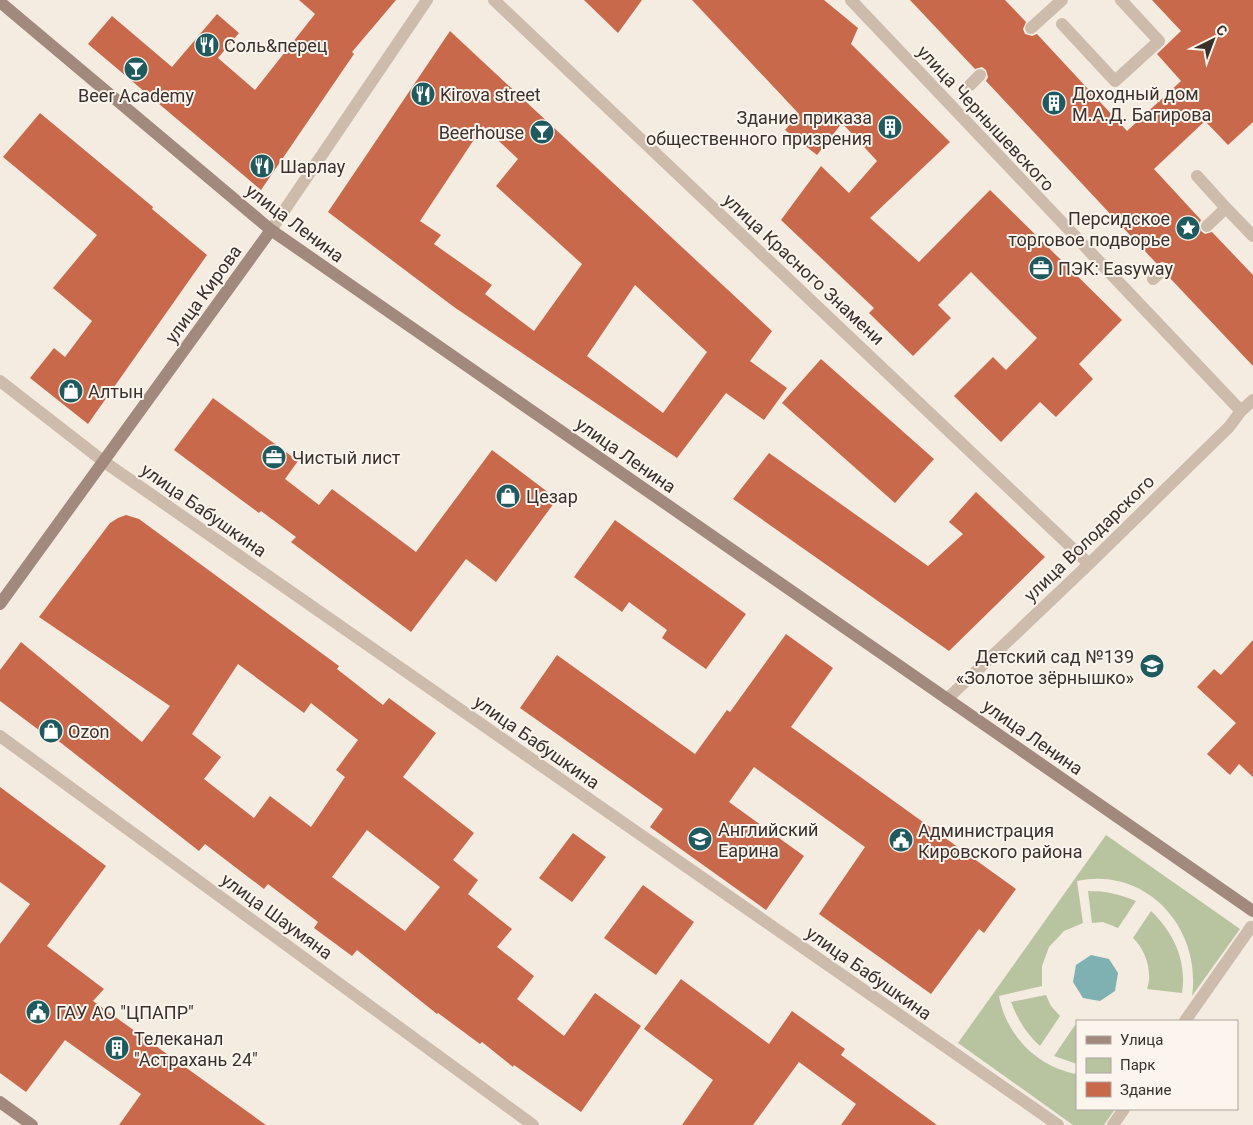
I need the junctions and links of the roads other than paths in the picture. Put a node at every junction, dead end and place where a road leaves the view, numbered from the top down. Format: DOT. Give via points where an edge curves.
graph roads {
  1 [pos="427,0"];
  2 [pos="494,0"];
  3 [pos="851,0"];
  4 [pos="1062,0"];
  5 [pos="1122,0"];
  6 [pos="0,2"];
  7 [pos="1062,24"];
  8 [pos="1031,28"];
  9 [pos="980,75"];
  10 [pos="970,85"];
  11 [pos="1197,176"];
  12 [pos="1226,208"];
  13 [pos="1207,226"];
  14 [pos="271,230"];
  15 [pos="1253,236"];
  16 [pos="0,381"];
  17 [pos="1253,400"];
  18 [pos="1241,411"];
  19 [pos="103,461"];
  20 [pos="1089,564"];
  21 [pos="0,604"];
  22 [pos="947,699"];
  23 [pos="0,736"];
  24 [pos="1253,911"];
  25 [pos="1251,927"];
  26 [pos="1186,1020"];
  27 [pos="0,1102"];
  28 [pos="1123,1110"];
  29 [pos="32,1125"];
  30 [pos="533,1125"];
  31 [pos="1058,1125"];
  32 [pos="1113,1125"];
  1 -- 14 [label="street, улица Кирова"];
  2 -- 20 [label="street, улица Красного Знамени"];
  3 -- 18 [label="street, улица Чернышевского"];
  4 -- 8 [label="street"];
  5 -- 7 [label="street" via="1159,41 1115,81"];
  6 -- 14 [label="main road, улица Ленина"];
  9 -- 10 [label="street"];
  11 -- 12 [label="street"];
  12 -- 13 [label="street"];
  12 -- 15 [label="street"];
  14 -- 19 [label="main road, улица Кирова"];
  14 -- 22 [label="main road, улица Ленина"];
  16 -- 19 [label="street, улица Бабушкина"];
  17 -- 18 [label="street, улица Володарского"];
  18 -- 20 [label="street, улица Володарского" via="1229,427"];
  19 -- 21 [label="main road, улица Кирова"];
  19 -- 31 [label="street, улица Бабушкина"];
  20 -- 22 [label="street, улица Володарского"];
  22 -- 24 [label="main road, улица Ленина"];
  23 -- 30 [label="street, улица Шаумяна"];
  25 -- 26 [label="street"];
  27 -- 29 [label="main road"];
  28 -- 32 [label="street"];
}
